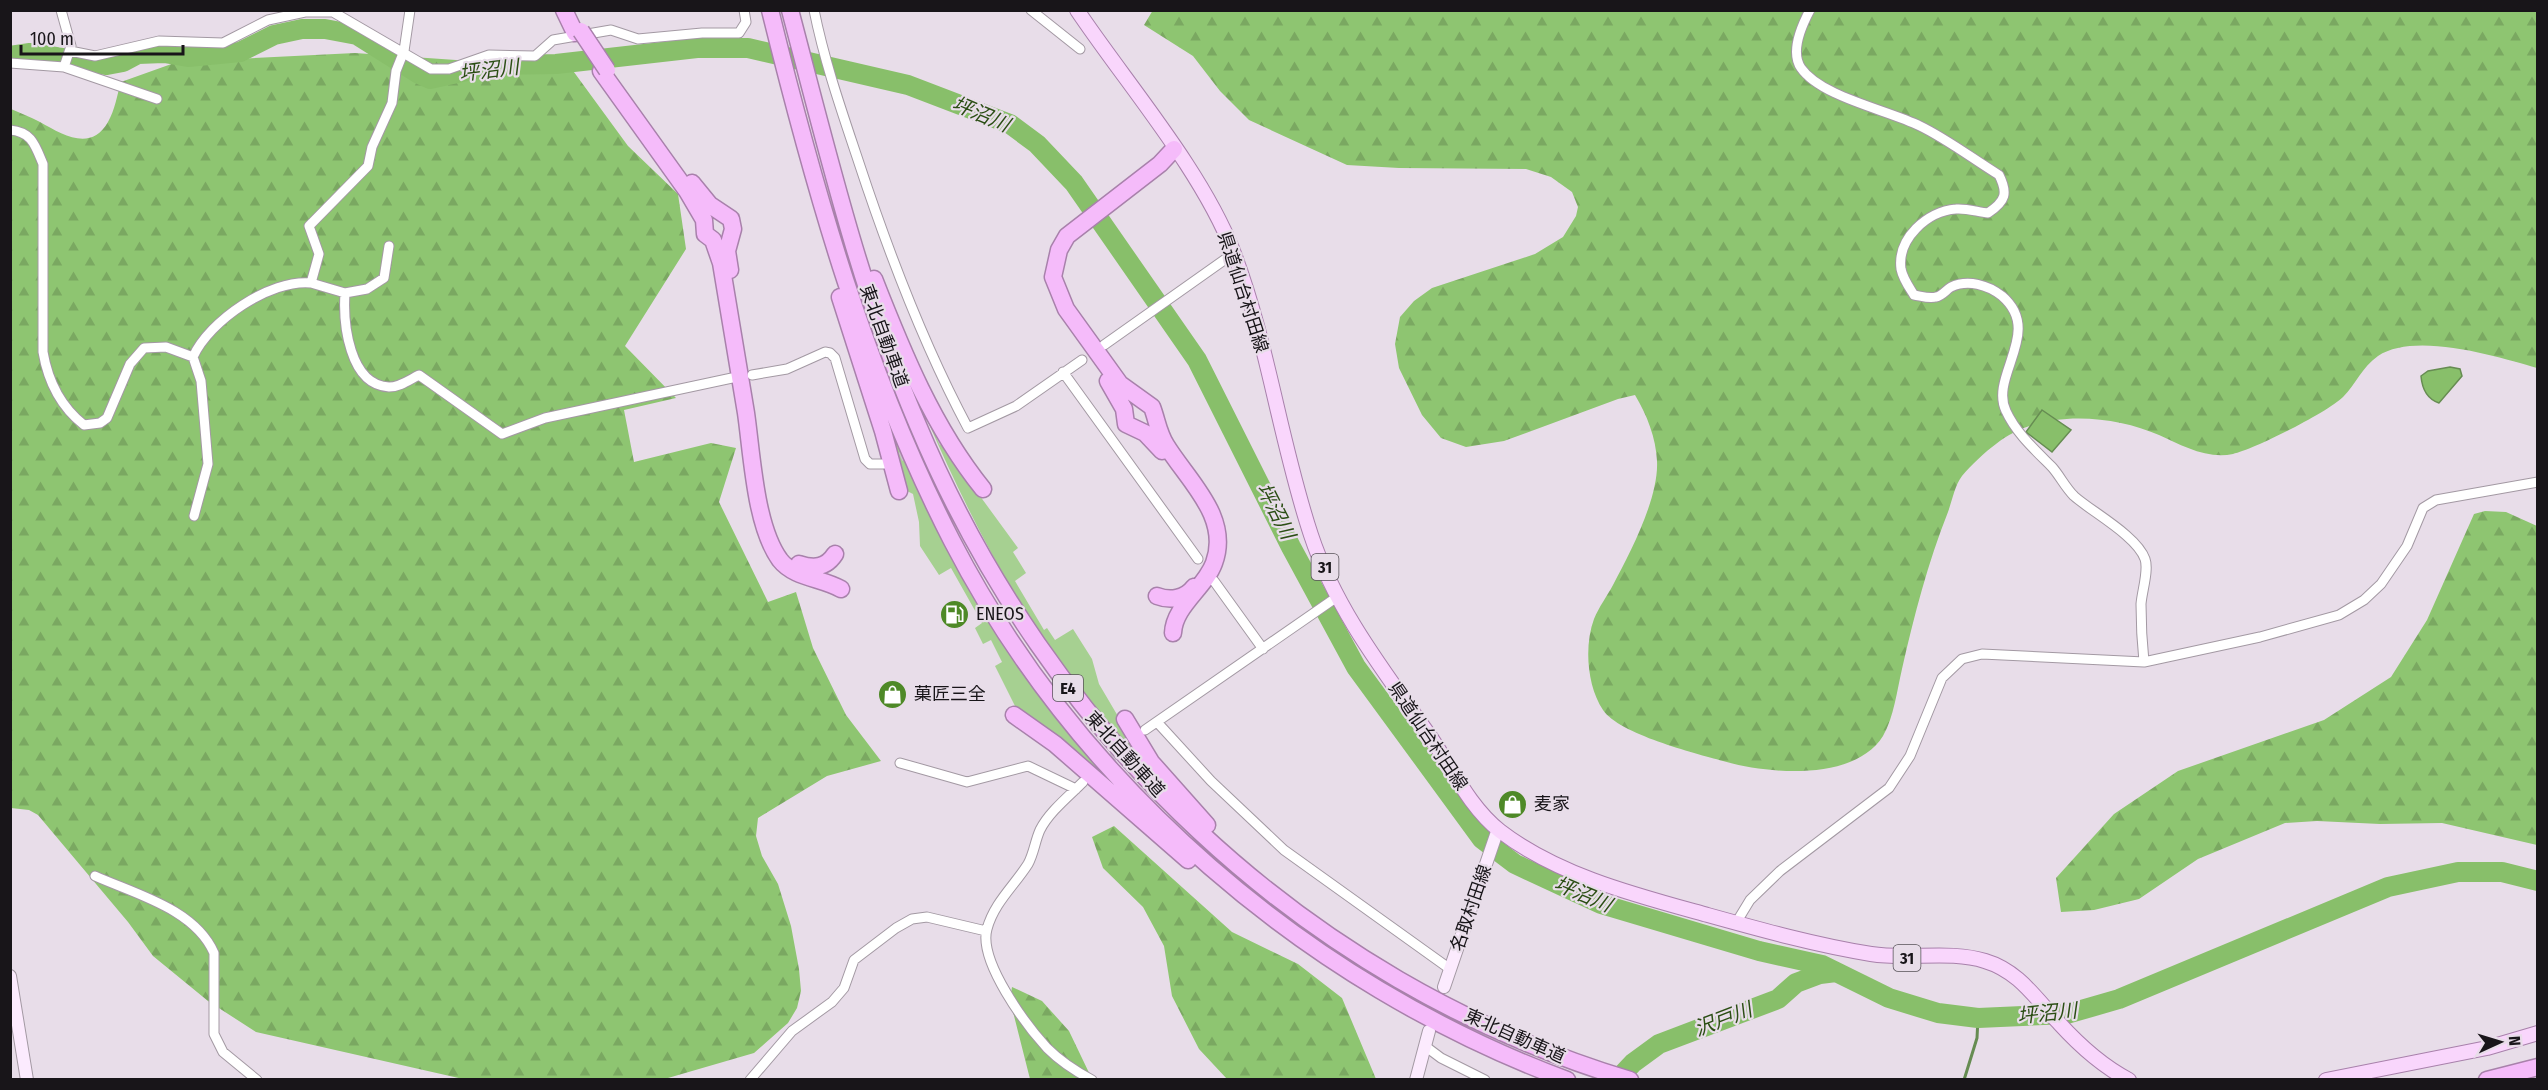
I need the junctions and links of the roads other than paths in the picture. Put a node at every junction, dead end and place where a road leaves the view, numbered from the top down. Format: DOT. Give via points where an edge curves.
graph roads {
  1 [pos="61,10"];
  2 [pos="410,10"];
  3 [pos="564,10"];
  4 [pos="570,10"];
  5 [pos="744,10"];
  6 [pos="770,10"];
  7 [pos="790,10"];
  8 [pos="814,10"];
  9 [pos="1031,10"];
  10 [pos="1077,10"];
  11 [pos="1810,10"];
  12 [pos="578,32"];
  13 [pos="1080,49"];
  14 [pos="401,58"];
  15 [pos="67,59"];
  16 [pos="10,63"];
  17 [pos="604,70"];
  18 [pos="812,96"];
  19 [pos="157,99"];
  20 [pos="792,99"];
  21 [pos="10,130"];
  22 [pos="1174,148"];
  23 [pos="1075,223"];
  24 [pos="390,246"];
  25 [pos="1234,253"];
  26 [pos="311,284"];
  27 [pos="345,293"];
  28 [pos="1104,345"];
  29 [pos="193,357"];
  30 [pos="1082,360"];
  31 [pos="1063,372"];
  32 [pos="752,375"];
  33 [pos="732,378"];
  34 [pos="884,464"];
  35 [pos="2538,482"];
  36 [pos="983,489"];
  37 [pos="898,491"];
  38 [pos="194,516"];
  39 [pos="835,554"];
  40 [pos="1198,560"];
  41 [pos="1214,581"];
  42 [pos="841,589"];
  43 [pos="1157,596"];
  44 [pos="1334,599"];
  45 [pos="1173,633"];
  46 [pos="1263,649"];
  47 [pos="2144,662"];
  48 [pos="1014,715"];
  49 [pos="1125,719"];
  50 [pos="1157,722"];
  51 [pos="1145,730"];
  52 [pos="900,763"];
  53 [pos="1497,832"];
  54 [pos="95,876"];
  55 [pos="1736,923"];
  56 [pos="986,931"];
  57 [pos="1339,952"];
  58 [pos="1450,969"];
  59 [pos="10,976"];
  60 [pos="1444,987"];
  61 [pos="1429,1031"];
  62 [pos="2538,1033"];
  63 [pos="1425,1046"];
  64 [pos="2538,1067"];
  65 [pos="27,1080"];
  66 [pos="257,1080"];
  67 [pos="750,1080"];
  68 [pos="1092,1080"];
  69 [pos="1416,1080"];
  70 [pos="1485,1080"];
  71 [pos="1568,1080"];
  72 [pos="1630,1080"];
  73 [pos="2129,1080"];
  74 [pos="2326,1080"];
  75 [pos="2487,1080"];
  1 -- 15 [label="street"];
  2 -- 14 [label="street"];
  3 -- 12 [label="highway"];
  4 -- 12 [label="highway"];
  5 -- 14 [label="street" via="746,22 739,33 638,39 611,30 553,40 536,56 489,54 449,69 431,69"];
  6 -- 20 [label="highway, 東北自動車道 / E4"];
  7 -- 18 [label="highway, 東北自動車道 / E4"];
  8 -- 31 [label="street" via="831,85 902,285 964,429 1016,406"];
  9 -- 13 [label="street"];
  10 -- 22 [label="main road, 県道仙台村田線 / 31"];
  11 -- 47 [label="street" via="1797,44 1799,65 1809,75 1827,88 1922,126 1999,175 2005,188 2005,198 1999,206 1988,213 1957,208 1924,221 1907,240 1901,269 1914,295 1937,297 1952,287 1972,283 1989,287 2012,310 2017,322 2017,344 2002,392 2003,404 2029,444 2073,495 2144,556"];
  12 -- 17 [label="highway, bridge"];
  14 -- 15 [label="street" via="333,12 305,12 267,20 223,43 159,41"];
  14 -- 26 [label="street" via="392,103 372,147 368,166 309,226 319,254"];
  15 -- 16 [label="street"];
  15 -- 19 [label="street"];
  17 -- 39 [label="highway" via="695,188 710,205 731,219 733,229 727,251 769,521 782,549 794,561 823,566"];
  17 -- 42 [label="highway" via="687,191 704,220 705,234 713,240 721,263 760,504 772,546 791,570"];
  18 -- 36 [label="highway" via="897,338 950,445"];
  18 -- 57 [label="highway, 東北自動車道 / E4" via="860,272 888,350 945,486 998,586 1064,683 1139,774 1256,883"];
  20 -- 37 [label="highway" via="798,153"];
  20 -- 57 [label="highway, 東北自動車道 / E4" via="872,360 929,495 983,595 1052,696 1127,787 1248,898"];
  21 -- 29 [label="street" via="23,131 31,137 43,164 43,352 60,402 84,425 100,423 107,418 130,364 144,348 166,347"];
  22 -- 23 [label="highway" via="1160,164 1105,198"];
  22 -- 25 [label="main road, 県道仙台村田線 / 31" via="1221,223"];
  23 -- 43 [label="highway" via="1053,245 1048,258 1049,291 1119,398 1126,424 1151,439 1194,494 1211,537 1209,559 1190,592 1167,600"];
  23 -- 45 [label="highway" via="1054,265 1055,286 1066,309 1120,384 1152,407 1155,425 1206,501 1218,536 1213,566 1182,609"];
  24 -- 27 [label="street" via="384,278 367,289"];
  25 -- 28 [label="street"];
  25 -- 44 [label="main road, 県道仙台村田線 / 31" via="1311,536"];
  26 -- 27 [label="street"];
  26 -- 29 [label="street" via="283,287 234,311 207,333"];
  27 -- 33 [label="street" via="345,320 356,363 364,375 376,385 391,387 419,375 502,434 545,418"];
  29 -- 38 [label="street" via="201,381 208,464"];
  30 -- 31 [label="street"];
  31 -- 40 [label="street"];
  32 -- 34 [label="street" via="787,369 830,353 835,358 865,459 870,464"];
  35 -- 47 [label="street" via="2448,497 2423,508 2407,546 2381,584 2350,610 2260,636"];
  41 -- 46 [label="street"];
  44 -- 46 [label="street"];
  44 -- 53 [label="main road, 県道仙台村田線 / 31"];
  46 -- 50 [label="street"];
  47 -- 55 [label="street" via="1982,654 1962,659 1942,678 1910,756 1889,788 1780,871 1750,900"];
  48 -- 57 [label="highway" via="1055,744 1139,819 1290,938"];
  49 -- 57 [label="highway" via="1151,762 1209,827 1266,878 1316,915"];
  50 -- 51 [label="street"];
  50 -- 58 [label="street" via="1211,782 1284,850"];
  52 -- 56 [label="street" via="967,782 1028,766 1079,786 1041,829 1029,863 997,904"];
  53 -- 55 [label="main road, 県道仙台村田線 / 31" via="1607,887"];
  53 -- 58 [label="main road, 名取村田線"];
  54 -- 66 [label="street" via="166,907 190,922 209,941 214,953 214,1034 222,1052"];
  55 -- 73 [label="main road, 県道仙台村田線 / 31" via="1867,953 1897,957 1958,956 2001,967 2028,987 2058,1023 2104,1064"];
  56 -- 67 [label="street" via="927,917 912,919 896,928 855,960 844,988 832,1002 792,1031"];
  56 -- 68 [label="street" via="992,968 1026,1021 1066,1065"];
  57 -- 71 [label="highway, 東北自動車道 / E4" via="1401,1001 1460,1034"];
  57 -- 72 [label="highway, 東北自動車道 / E4" via="1521,1041"];
  58 -- 60 [label="main road, 名取村田線"];
  59 -- 65 [label="main road"];
  61 -- 63 [label="main road"];
  62 -- 74 [label="main road" via="2487,1048"];
  63 -- 69 [label="main road"];
  63 -- 70 [label="street"];
  64 -- 75 [label="highway"];
}
